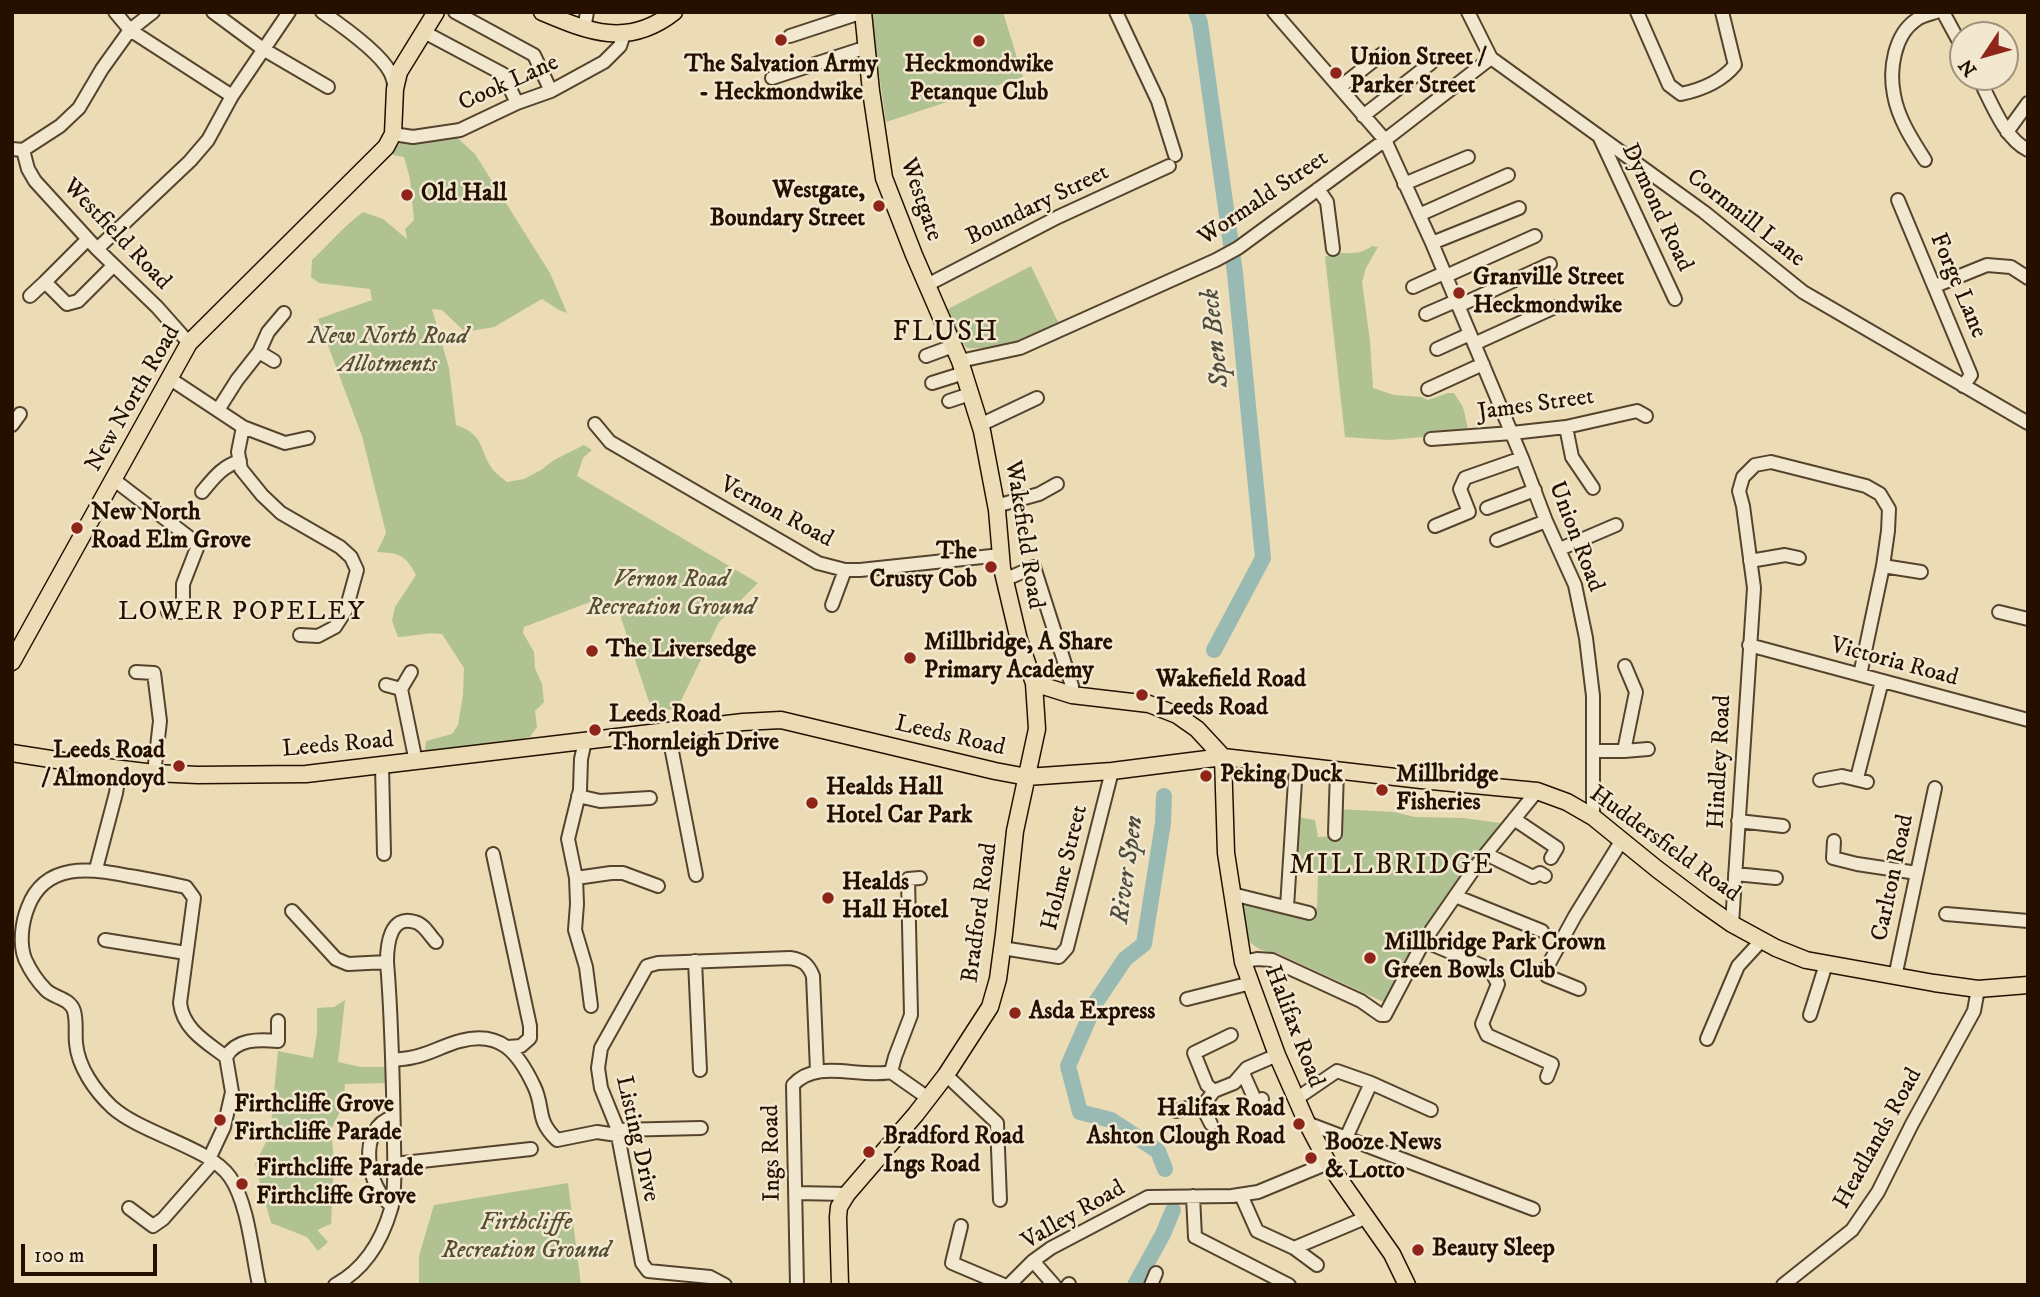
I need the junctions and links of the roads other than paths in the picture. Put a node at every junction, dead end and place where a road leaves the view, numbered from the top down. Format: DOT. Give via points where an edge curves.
graph roads {
  1 [pos="115,12"];
  2 [pos="153,12"];
  3 [pos="213,12"];
  4 [pos="289,12"];
  5 [pos="322,12"];
  6 [pos="436,12"];
  7 [pos="455,12"];
  8 [pos="542,12"];
  9 [pos="587,12"];
  10 [pos="674,12"];
  11 [pos="863,12"];
  12 [pos="1115,12"];
  13 [pos="1468,12"];
  14 [pos="1637,12"];
  15 [pos="1722,12"];
  16 [pos="1936,12"];
  17 [pos="1282,15"];
  18 [pos="583,29"];
  19 [pos="130,30"];
  20 [pos="424,32"];
  21 [pos="624,34"];
  22 [pos="790,36"];
  23 [pos="867,47"];
  24 [pos="263,49"];
  25 [pos="1382,54"];
  26 [pos="1490,58"];
  27 [pos="1431,63"];
  28 [pos="772,78"];
  29 [pos="328,87"];
  30 [pos="1340,87"];
  31 [pos="395,89"];
  32 [pos="551,91"];
  33 [pos="1985,91"];
  34 [pos="232,96"];
  35 [pos="517,103"];
  36 [pos="2028,103"];
  37 [pos="1363,116"];
  38 [pos="2007,132"];
  39 [pos="393,134"];
  40 [pos="1598,134"];
  41 [pos="1385,141"];
  42 [pos="18,149"];
  43 [pos="2028,150"];
  44 [pos="1917,154"];
  45 [pos="1468,157"];
  46 [pos="1508,175"];
  47 [pos="1404,184"];
  48 [pos="1318,189"];
  49 [pos="1898,200"];
  50 [pos="1519,208"];
  51 [pos="1419,215"];
  52 [pos="1535,236"];
  53 [pos="1432,243"];
  54 [pos="92,244"];
  55 [pos="1333,249"];
  56 [pos="1550,264"];
  57 [pos="113,266"];
  58 [pos="1445,274"];
  59 [pos="2028,278"];
  60 [pos="46,282"];
  61 [pos="927,285"];
  62 [pos="1935,286"];
  63 [pos="1413,287"];
  64 [pos="30,296"];
  65 [pos="1675,299"];
  66 [pos="1457,303"];
  67 [pos="1555,307"];
  68 [pos="284,313"];
  69 [pos="940,314"];
  70 [pos="1426,314"];
  71 [pos="1472,339"];
  72 [pos="189,343"];
  73 [pos="1437,349"];
  74 [pos="259,352"];
  75 [pos="926,356"];
  76 [pos="959,360"];
  77 [pos="274,361"];
  78 [pos="1483,364"];
  79 [pos="169,378"];
  80 [pos="932,383"];
  81 [pos="1963,386"];
  82 [pos="1428,390"];
  83 [pos="970,394"];
  84 [pos="1037,398"];
  85 [pos="949,401"];
  86 [pos="218,411"];
  87 [pos="1646,416"];
  88 [pos="2028,423"];
  89 [pos="595,424"];
  90 [pos="980,425"];
  91 [pos="243,427"];
  92 [pos="1566,427"];
  93 [pos="1512,433"];
  94 [pos="308,438"];
  95 [pos="1431,439"];
  96 [pos="1522,457"];
  97 [pos="240,461"];
  98 [pos="113,479"];
  99 [pos="1057,484"];
  100 [pos="1594,488"];
  101 [pos="1535,490"];
  102 [pos="202,492"];
  103 [pos="996,506"];
  104 [pos="1487,508"];
  105 [pos="1546,521"];
  106 [pos="1616,525"];
  107 [pos="1435,526"];
  108 [pos="1497,540"];
  109 [pos="1560,550"];
  110 [pos="1001,555"];
  111 [pos="1799,558"];
  112 [pos="1750,561"];
  113 [pos="1883,566"];
  114 [pos="845,570"];
  115 [pos="1921,572"];
  116 [pos="1004,580"];
  117 [pos="832,605"];
  118 [pos="169,612"];
  119 [pos="1999,612"];
  120 [pos="2028,619"];
  121 [pos="300,635"];
  122 [pos="1749,645"];
  123 [pos="12,662"];
  124 [pos="1625,666"];
  125 [pos="136,672"];
  126 [pos="411,672"];
  127 [pos="1860,675"];
  128 [pos="1882,681"];
  129 [pos="1034,683"];
  130 [pos="386,685"];
  131 [pos="401,690"];
  132 [pos="1072,695"];
  133 [pos="2028,720"];
  134 [pos="668,731"];
  135 [pos="585,741"];
  136 [pos="1648,749"];
  137 [pos="1593,751"];
  138 [pos="1624,751"];
  139 [pos="12,753"];
  140 [pos="1223,757"];
  141 [pos="416,762"];
  142 [pos="382,765"];
  143 [pos="1296,765"];
  144 [pos="120,767"];
  145 [pos="1337,770"];
  146 [pos="1112,771"];
  147 [pos="154,772"];
  148 [pos="1027,777"];
  149 [pos="1820,780"];
  150 [pos="1935,788"];
  151 [pos="1537,791"];
  152 [pos="578,796"];
  153 [pos="650,798"];
  154 [pos="1593,817"];
  155 [pos="1514,819"];
  156 [pos="1738,821"];
  157 [pos="1783,826"];
  158 [pos="1335,834"];
  159 [pos="1622,840"];
  160 [pos="1834,841"];
  161 [pos="384,853"];
  162 [pos="494,854"];
  163 [pos="1486,854"];
  164 [pos="1551,858"];
  165 [pos="96,869"];
  166 [pos="1917,873"];
  167 [pos="696,874"];
  168 [pos="1735,874"];
  169 [pos="1545,876"];
  170 [pos="920,877"];
  171 [pos="576,878"];
  172 [pos="1776,878"];
  173 [pos="658,886"];
  174 [pos="1232,894"];
  175 [pos="1455,896"];
  176 [pos="1287,907"];
  177 [pos="292,911"];
  178 [pos="1309,913"];
  179 [pos="1946,914"];
  180 [pos="2028,921"];
  181 [pos="1732,924"];
  182 [pos="1542,931"];
  183 [pos="105,940"];
  184 [pos="1424,941"];
  185 [pos="1761,941"];
  186 [pos="436,942"];
  187 [pos="1002,948"];
  188 [pos="186,953"];
  189 [pos="387,961"];
  190 [pos="695,961"];
  191 [pos="1243,962"];
  192 [pos="1826,964"];
  193 [pos="1895,977"];
  194 [pos="1251,983"];
  195 [pos="2028,985"];
  196 [pos="1579,989"];
  197 [pos="1978,989"];
  198 [pos="1187,999"];
  199 [pos="591,1006"];
  200 [pos="1810,1015"];
  201 [pos="278,1021"];
  202 [pos="1231,1035"];
  203 [pos="1707,1039"];
  204 [pos="508,1047"];
  205 [pos="1277,1055"];
  206 [pos="226,1058"];
  207 [pos="392,1060"];
  208 [pos="700,1070"];
  209 [pos="817,1071"];
  210 [pos="891,1072"];
  211 [pos="1243,1073"];
  212 [pos="946,1075"];
  213 [pos="1547,1077"];
  214 [pos="1371,1083"];
  215 [pos="1214,1091"];
  216 [pos="928,1098"];
  217 [pos="1262,1099"];
  218 [pos="1296,1099"];
  219 [pos="1205,1103"];
  220 [pos="1431,1110"];
  221 [pos="1176,1111"];
  222 [pos="393,1116"];
  223 [pos="1307,1123"];
  224 [pos="1211,1124"];
  225 [pos="701,1128"];
  226 [pos="617,1132"];
  227 [pos="1346,1138"];
  228 [pos="531,1149"];
  229 [pos="211,1160"];
  230 [pos="1328,1163"];
  231 [pos="394,1164"];
  232 [pos="794,1193"];
  233 [pos="847,1194"];
  234 [pos="1241,1195"];
  235 [pos="1193,1196"];
  236 [pos="1000,1200"];
  237 [pos="392,1206"];
  238 [pos="129,1209"];
  239 [pos="1533,1209"];
  240 [pos="1365,1216"];
  241 [pos="839,1225"];
  242 [pos="962,1227"];
  243 [pos="1294,1248"];
  244 [pos="1033,1261"];
  245 [pos="1317,1265"];
  246 [pos="259,1285"];
  247 [pos="335,1285"];
  248 [pos="725,1285"];
  249 [pos="797,1285"];
  250 [pos="840,1285"];
  251 [pos="849,1285"];
  252 [pos="1004,1285"];
  253 [pos="1009,1285"];
  254 [pos="1054,1285"];
  255 [pos="1289,1285"];
  256 [pos="1407,1285"];
  257 [pos="1783,1285"];
  1 -- 19 [label="street"];
  2 -- 19 [label="street"];
  3 -- 24 [label="street"];
  4 -- 24 [label="street"];
  5 -- 31 [label="street" via="379,59 391,73"];
  6 -- 20 [label="main road"];
  7 -- 32 [label="street" via="534,55"];
  8 -- 18 [label="main road"];
  9 -- 18 [label="street"];
  10 -- 21 [label="main road" via="648,28"];
  11 -- 22 [label="street"];
  11 -- 23 [label="main road, Westgate"];
  12 -- 61 [label="street, Boundary Street" via="1158,101 1172,160"];
  13 -- 26 [label="street, Cornmill Lane"];
  14 -- 15 [label="street" via="1669,85 1681,94 1726,76 1735,65"];
  16 -- 44 [label="street" via="1917,18 1896,47 1894,95"];
  17 -- 30 [label="street, Union Road"];
  18 -- 21 [label="main road"];
  19 -- 34 [label="street"];
  19 -- 42 [label="street" via="79,108 60,126"];
  20 -- 31 [label="main road" via="399,72"];
  20 -- 35 [label="street" via="503,74"];
  21 -- 32 [label="street, Cook Lane" via="620,46 604,62"];
  23 -- 28 [label="street"];
  23 -- 61 [label="main road, Westgate" via="884,178"];
  24 -- 29 [label="street"];
  24 -- 34 [label="street"];
  25 -- 30 [label="street"];
  26 -- 40 [label="street, Cornmill Lane"];
  26 -- 41 [label="street, Wormald Street"];
  27 -- 37 [label="street"];
  30 -- 37 [label="street, Union Road"];
  31 -- 39 [label="main road"];
  32 -- 35 [label="street, Cook Lane"];
  33 -- 38 [label="street"];
  34 -- 54 [label="street" via="208,140 190,161"];
  35 -- 39 [label="street, Cook Lane" via="460,130 413,137"];
  36 -- 38 [label="street"];
  37 -- 41 [label="street, Union Road"];
  38 -- 43 [label="street"];
  39 -- 72 [label="main road, New North Road" via="376,159"];
  40 -- 65 [label="street, Dymond Road"];
  40 -- 81 [label="street, Cornmill Lane" via="1803,292"];
  41 -- 47 [label="street, Union Road"];
  41 -- 48 [label="street, Wormald Street"];
  42 -- 54 [label="street, Westfield Road" via="35,181"];
  45 -- 47 [label="street"];
  46 -- 51 [label="street"];
  47 -- 51 [label="street, Union Road"];
  48 -- 55 [label="street" via="1327,202"];
  48 -- 76 [label="street, Wormald Street" via="1216,260 1020,348"];
  49 -- 62 [label="street, Forge Lane"];
  50 -- 53 [label="street"];
  51 -- 53 [label="street, Union Road"];
  52 -- 58 [label="street"];
  53 -- 58 [label="street, Union Road"];
  54 -- 57 [label="street, Westfield Road"];
  54 -- 60 [label="street"];
  56 -- 66 [label="street"];
  57 -- 60 [label="street" via="72,304"];
  57 -- 72 [label="street, Westfield Road"];
  58 -- 63 [label="street"];
  58 -- 66 [label="street, Union Road"];
  59 -- 62 [label="street" via="2011,267 1986,265"];
  60 -- 64 [label="street"];
  61 -- 69 [label="main road, Westgate"];
  62 -- 81 [label="street, Forge Lane" via="1971,375"];
  66 -- 70 [label="street"];
  66 -- 71 [label="street, Union Road"];
  67 -- 71 [label="street"];
  68 -- 74 [label="street"];
  69 -- 76 [label="main road, Wakefield Road"];
  71 -- 73 [label="street"];
  71 -- 78 [label="street, Union Road"];
  72 -- 79 [label="main road, New North Road"];
  74 -- 77 [label="street"];
  74 -- 86 [label="street"];
  75 -- 76 [label="street"];
  76 -- 80 [label="street"];
  76 -- 83 [label="main road, Wakefield Road"];
  78 -- 82 [label="street"];
  78 -- 93 [label="street, Union Road"];
  79 -- 86 [label="street"];
  79 -- 98 [label="main road, New North Road"];
  81 -- 88 [label="street, Cornmill Lane"];
  83 -- 85 [label="street"];
  83 -- 90 [label="main road, Wakefield Road"];
  84 -- 90 [label="street"];
  86 -- 91 [label="street"];
  87 -- 92 [label="street, James Street" via="1637,411"];
  89 -- 114 [label="street, Vernon Road" via="610,442 755,528 816,562"];
  90 -- 103 [label="main road, Wakefield Road"];
  91 -- 94 [label="street" via="285,443"];
  91 -- 97 [label="street"];
  92 -- 93 [label="street, James Street"];
  92 -- 100 [label="street" via="1572,457"];
  93 -- 95 [label="street, James Street"];
  93 -- 96 [label="street, Union Road"];
  96 -- 101 [label="street, Union Road"];
  96 -- 107 [label="street" via="1465,478 1460,489 1469,512"];
  97 -- 102 [label="street" via="219,472"];
  97 -- 121 [label="street" via="241,469 281,513 340,547 357,570 346,610 335,627 318,636"];
  98 -- 118 [label="street" via="194,541 197,548 183,584 183,612"];
  98 -- 123 [label="main road, New North Road"];
  99 -- 103 [label="street"];
  101 -- 104 [label="street"];
  101 -- 105 [label="street, Union Road"];
  103 -- 110 [label="main road, Wakefield Road"];
  105 -- 108 [label="street"];
  105 -- 109 [label="street, Union Road"];
  106 -- 109 [label="street"];
  109 -- 137 [label="street, Union Road" via="1575,585 1586,638"];
  110 -- 114 [label="street, Vernon Road"];
  110 -- 116 [label="main road, Wakefield Road"];
  111 -- 112 [label="street" via="1785,555"];
  112 -- 113 [label="street, Hindley Road" via="1739,491 1743,477 1755,466 1771,462 1866,486 1880,494 1888,509"];
  112 -- 122 [label="street, Hindley Road" via="1754,588"];
  113 -- 115 [label="street"];
  113 -- 127 [label="street, Hindley Road"];
  114 -- 117 [label="street"];
  116 -- 129 [label="main road, Wakefield Road"];
  116 -- 132 [label="street" via="1034,566"];
  119 -- 120 [label="street"];
  122 -- 127 [label="street, Victoria Road"];
  122 -- 156 [label="street, Hindley Road"];
  124 -- 138 [label="street" via="1636,692"];
  125 -- 147 [label="street" via="154,673 160,721"];
  126 -- 131 [label="street"];
  127 -- 128 [label="street, Victoria Road"];
  128 -- 133 [label="street, Victoria Road"];
  128 -- 149 [label="street" via="1862,780 1842,776"];
  129 -- 132 [label="main road"];
  129 -- 148 [label="main road, Bradford Road" via="1037,729"];
  130 -- 131 [label="street"];
  131 -- 141 [label="street"];
  132 -- 140 [label="main road" via="1149,704 1177,715"];
  134 -- 135 [label="main road, Leeds Road"];
  134 -- 148 [label="main road, Leeds Road" via="781,720"];
  134 -- 167 [label="street"];
  135 -- 141 [label="main road, Leeds Road"];
  135 -- 152 [label="street"];
  136 -- 138 [label="street"];
  137 -- 138 [label="street"];
  137 -- 154 [label="street, Union Road"];
  139 -- 144 [label="main road, Leeds Road"];
  140 -- 143 [label="main road, Huddersfield Road"];
  140 -- 146 [label="main road, Leeds Road"];
  140 -- 174 [label="main road, Halifax Road"];
  141 -- 142 [label="main road, Leeds Road"];
  142 -- 147 [label="main road, Leeds Road" via="306,774"];
  142 -- 161 [label="street"];
  143 -- 145 [label="main road, Huddersfield Road"];
  143 -- 176 [label="street"];
  144 -- 147 [label="main road, Leeds Road"];
  144 -- 165 [label="street"];
  145 -- 151 [label="main road, Huddersfield Road"];
  145 -- 158 [label="street"];
  146 -- 148 [label="main road, Leeds Road"];
  146 -- 187 [label="street, Holme Street" via="1067,948 1059,957"];
  148 -- 187 [label="main road, Bradford Road" via="1015,831"];
  150 -- 166 [label="street, Carlton Road"];
  151 -- 154 [label="main road, Huddersfield Road"];
  151 -- 155 [label="street"];
  152 -- 153 [label="street" via="600,801"];
  152 -- 171 [label="street" via="568,839"];
  154 -- 159 [label="main road, Huddersfield Road"];
  155 -- 163 [label="street"];
  155 -- 164 [label="street" via="1557,848"];
  156 -- 157 [label="street"];
  156 -- 168 [label="street, Hindley Road"];
  159 -- 181 [label="main road, Huddersfield Road"];
  159 -- 196 [label="street" via="1546,970 1546,976"];
  160 -- 166 [label="street" via="1833,858"];
  162 -- 204 [label="street" via="530,1026 530,1038 521,1046"];
  163 -- 169 [label="street" via="1532,877"];
  163 -- 175 [label="street"];
  165 -- 188 [label="street" via="186,887 194,898"];
  165 -- 229 [label="street" via="57,876 32,897 21,934 24,956 48,992 69,1003 74,1012 76,1047 99,1094 128,1119"];
  166 -- 193 [label="street, Carlton Road"];
  168 -- 172 [label="street"];
  168 -- 181 [label="street, Hindley Road"];
  170 -- 210 [label="street" via="908,879 911,1015"];
  171 -- 173 [label="street" via="623,873"];
  171 -- 199 [label="street" via="575,930"];
  174 -- 176 [label="street"];
  174 -- 191 [label="main road, Halifax Road"];
  175 -- 182 [label="street"];
  175 -- 184 [label="street"];
  176 -- 178 [label="street"];
  177 -- 189 [label="street" via="336,960 348,964"];
  179 -- 180 [label="street"];
  181 -- 185 [label="main road, Huddersfield Road"];
  183 -- 188 [label="street"];
  184 -- 191 [label="street" via="1385,1015 1272,960"];
  184 -- 213 [label="street" via="1490,969 1498,984 1482,1024 1487,1035 1552,1064"];
  185 -- 192 [label="main road, Huddersfield Road"];
  185 -- 203 [label="street" via="1738,966"];
  186 -- 189 [label="street" via="415,922 402,923 390,933"];
  187 -- 212 [label="main road, Bradford Road" via="990,1007"];
  188 -- 206 [label="street" via="181,1015"];
  189 -- 207 [label="street"];
  190 -- 208 [label="street"];
  190 -- 209 [label="street, Listing Drive" via="790,958 809,966"];
  190 -- 226 [label="street, Listing Drive" via="647,966 601,1048 601,1088"];
  191 -- 194 [label="main road, Halifax Road"];
  192 -- 193 [label="main road, Huddersfield Road"];
  192 -- 200 [label="street"];
  193 -- 197 [label="main road, Huddersfield Road"];
  194 -- 198 [label="street"];
  194 -- 205 [label="main road, Halifax Road"];
  195 -- 197 [label="main road, Huddersfield Road"];
  197 -- 257 [label="street, Headlands Road" via="1973,1011 1878,1192 1852,1230"];
  201 -- 206 [label="street" via="278,1041 238,1044"];
  202 -- 215 [label="street" via="1191,1052"];
  204 -- 207 [label="street" via="479,1038"];
  204 -- 226 [label="street" via="536,1089 543,1124 557,1140"];
  205 -- 211 [label="street"];
  205 -- 218 [label="main road, Halifax Road"];
  206 -- 229 [label="street" via="232,1092"];
  207 -- 222 [label="street"];
  209 -- 210 [label="street"];
  209 -- 232 [label="street, Ings Road" via="793,1085"];
  210 -- 216 [label="street"];
  211 -- 215 [label="street" via="1234,1083"];
  211 -- 217 [label="street" via="1256,1102"];
  212 -- 216 [label="main road, Bradford Road"];
  212 -- 236 [label="street" via="997,1123"];
  214 -- 218 [label="street" via="1337,1071"];
  214 -- 220 [label="street"];
  214 -- 227 [label="street"];
  215 -- 219 [label="street"];
  216 -- 233 [label="main road, Bradford Road"];
  218 -- 223 [label="main road, Halifax Road"];
  219 -- 221 [label="street"];
  219 -- 224 [label="street"];
  222 -- 231 [label="street"];
  222 -- 237 [label="street" via="377,1129 369,1157 372,1179"];
  223 -- 227 [label="street"];
  223 -- 230 [label="main road, Halifax Road"];
  225 -- 226 [label="street"];
  226 -- 248 [label="street, Listing Drive" via="642,1263 648,1271 710,1277"];
  227 -- 239 [label="street"];
  228 -- 231 [label="street"];
  229 -- 238 [label="street" via="153,1226"];
  229 -- 246 [label="street" via="229,1176 242,1200"];
  230 -- 234 [label="street, Valley Road"];
  230 -- 240 [label="main road, Halifax Road"];
  231 -- 237 [label="street"];
  232 -- 233 [label="street"];
  232 -- 249 [label="street, Ings Road"];
  233 -- 241 [label="main road, Bradford Road" via="839,1208"];
  234 -- 235 [label="street, Valley Road"];
  234 -- 243 [label="street" via="1257,1231"];
  235 -- 244 [label="street, Valley Road" via="1148,1197"];
  235 -- 255 [label="street" via="1195,1237"];
  237 -- 247 [label="street" via="379,1243"];
  240 -- 243 [label="street"];
  240 -- 256 [label="main road, Halifax Road"];
  241 -- 250 [label="main road, Bradford Road"];
  241 -- 251 [label="main road, Bradford Road"];
  242 -- 252 [label="street" via="952,1263"];
  243 -- 245 [label="street"];
  244 -- 253 [label="street, Valley Road"];
  244 -- 254 [label="street"];
}
